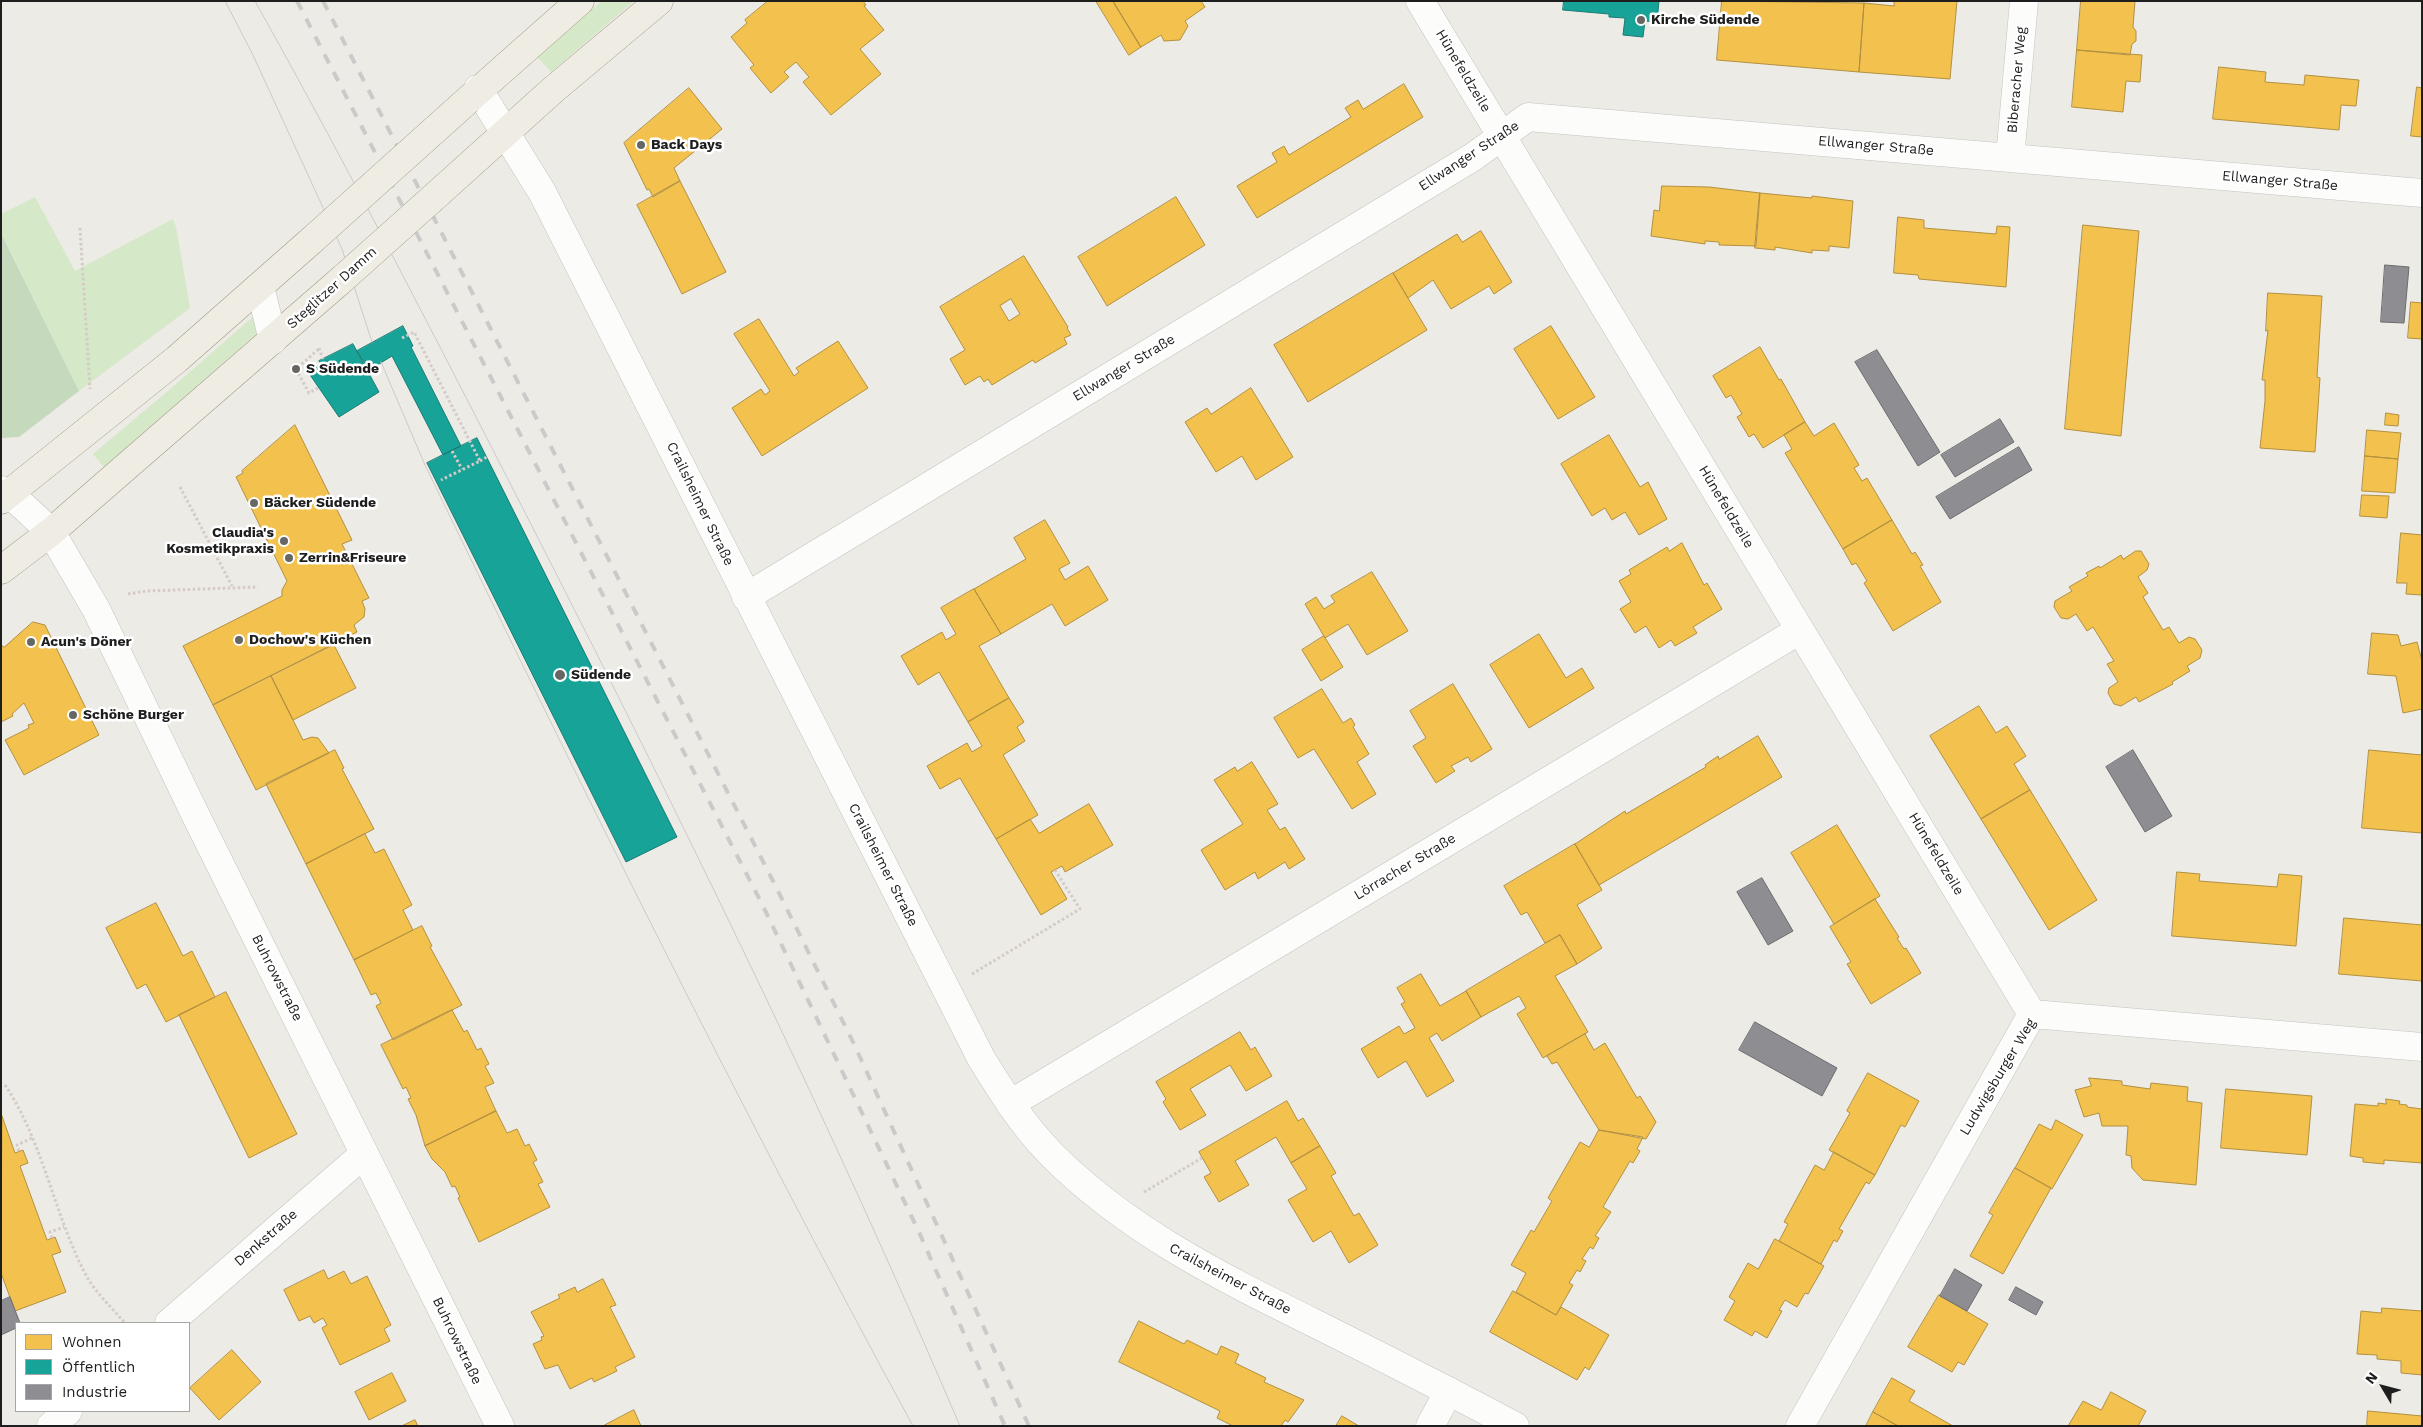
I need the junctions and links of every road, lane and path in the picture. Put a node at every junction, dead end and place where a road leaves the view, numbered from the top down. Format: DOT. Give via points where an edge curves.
graph roads {
  1 [pos="580,1"];
  2 [pos="659,1"];
  3 [pos="1420,1"];
  4 [pos="2024,1"];
  5 [pos="473,94"];
  6 [pos="505,133"];
  7 [pos="1502,136"];
  8 [pos="2010,158"];
  9 [pos="2422,193"];
  10 [pos="80,228"];
  11 [pos="260,287"];
  12 [pos="402,338"];
  13 [pos="273,340"];
  14 [pos="323,359"];
  15 [pos="318,388"];
  16 [pos="90,392"];
  17 [pos="452,451"];
  18 [pos="487,458"];
  19 [pos="480,461"];
  20 [pos="462,470"];
  21 [pos="442,480"];
  22 [pos="180,487"];
  23 [pos="4,494"];
  24 [pos="51,532"];
  25 [pos="1,570"];
  26 [pos="232,586"];
  27 [pos="258,587"];
  28 [pos="128,594"];
  29 [pos="746,597"];
  30 [pos="1800,630"];
  31 [pos="1055,870"];
  32 [pos="970,976"];
  33 [pos="2032,1014"];
  34 [pos="2422,1047"];
  35 [pos="4,1084"];
  36 [pos="1010,1104"];
  37 [pos="32,1138"];
  38 [pos="19,1151"];
  39 [pos="364,1154"];
  40 [pos="1202,1158"];
  41 [pos="1137,1196"];
  42 [pos="64,1227"];
  43 [pos="52,1238"];
  44 [pos="124,1322"];
  45 [pos="170,1322"];
  46 [pos="1449,1391"];
  47 [pos="67,1412"];
  48 [pos="51,1426"];
  49 [pos="500,1426"];
  50 [pos="1430,1426"];
  51 [pos="1515,1426"];
  52 [pos="1800,1426"];
  1 -- 5 [label="main road"];
  2 -- 6 [label="main road, Steglitzer Damm"];
  3 -- 7 [label="street, Hünefeldzeile"];
  4 -- 8 [label="street, Biberacher Weg"];
  5 -- 6 [label="street, Crailsheimer Straße"];
  5 -- 11 [label="main road, bridge"];
  6 -- 13 [label="main road, Steglitzer Damm, bridge"];
  6 -- 29 [label="street, Crailsheimer Straße" via="542,192"];
  7 -- 8 [label="street, Ellwanger Straße" via="1528,117"];
  7 -- 29 [label="street, Ellwanger Straße"];
  7 -- 30 [label="street, Hünefeldzeile"];
  8 -- 9 [label="street, Ellwanger Straße"];
  10 -- 16 [label="path"];
  11 -- 13 [label="street"];
  11 -- 23 [label="main road" via="154,378"];
  12 -- 19 [label="path" via="414,332"];
  13 -- 24 [label="main road, Steglitzer Damm"];
  14 -- 15 [label="path" via="320,348 296,369 309,393"];
  17 -- 20 [label="path"];
  18 -- 19 [label="path"];
  19 -- 20 [label="path"];
  20 -- 21 [label="path"];
  22 -- 26 [label="path"];
  23 -- 24 [label="street, Buhrowstraße"];
  24 -- 25 [label="main road, Steglitzer Damm"];
  24 -- 39 [label="street, Buhrowstraße" via="96,609"];
  26 -- 27 [label="path"];
  26 -- 28 [label="path"];
  29 -- 36 [label="street, Crailsheimer Straße" via="981,1058"];
  30 -- 33 [label="street, Hünefeldzeile"];
  30 -- 36 [label="street, Lörracher Straße"];
  31 -- 32 [label="path" via="1080,909"];
  33 -- 34 [label="street, Ludwigsburger Weg"];
  33 -- 52 [label="street, Ludwigsburger Weg"];
  35 -- 37 [label="path" via="21,1109"];
  36 -- 46 [label="street, Crailsheimer Straße" via="1050,1153 1100,1199 1155,1238 1212,1272"];
  37 -- 38 [label="path" via="18,1145"];
  37 -- 42 [label="path"];
  39 -- 45 [label="street, Denkstraße"];
  39 -- 49 [label="street, Buhrowstraße"];
  40 -- 41 [label="path"];
  42 -- 43 [label="path" via="50,1232"];
  42 -- 44 [label="path" via="88,1279"];
  46 -- 50 [label="street"];
  46 -- 51 [label="street, Crailsheimer Straße"];
  47 -- 48 [label="street"];
}
